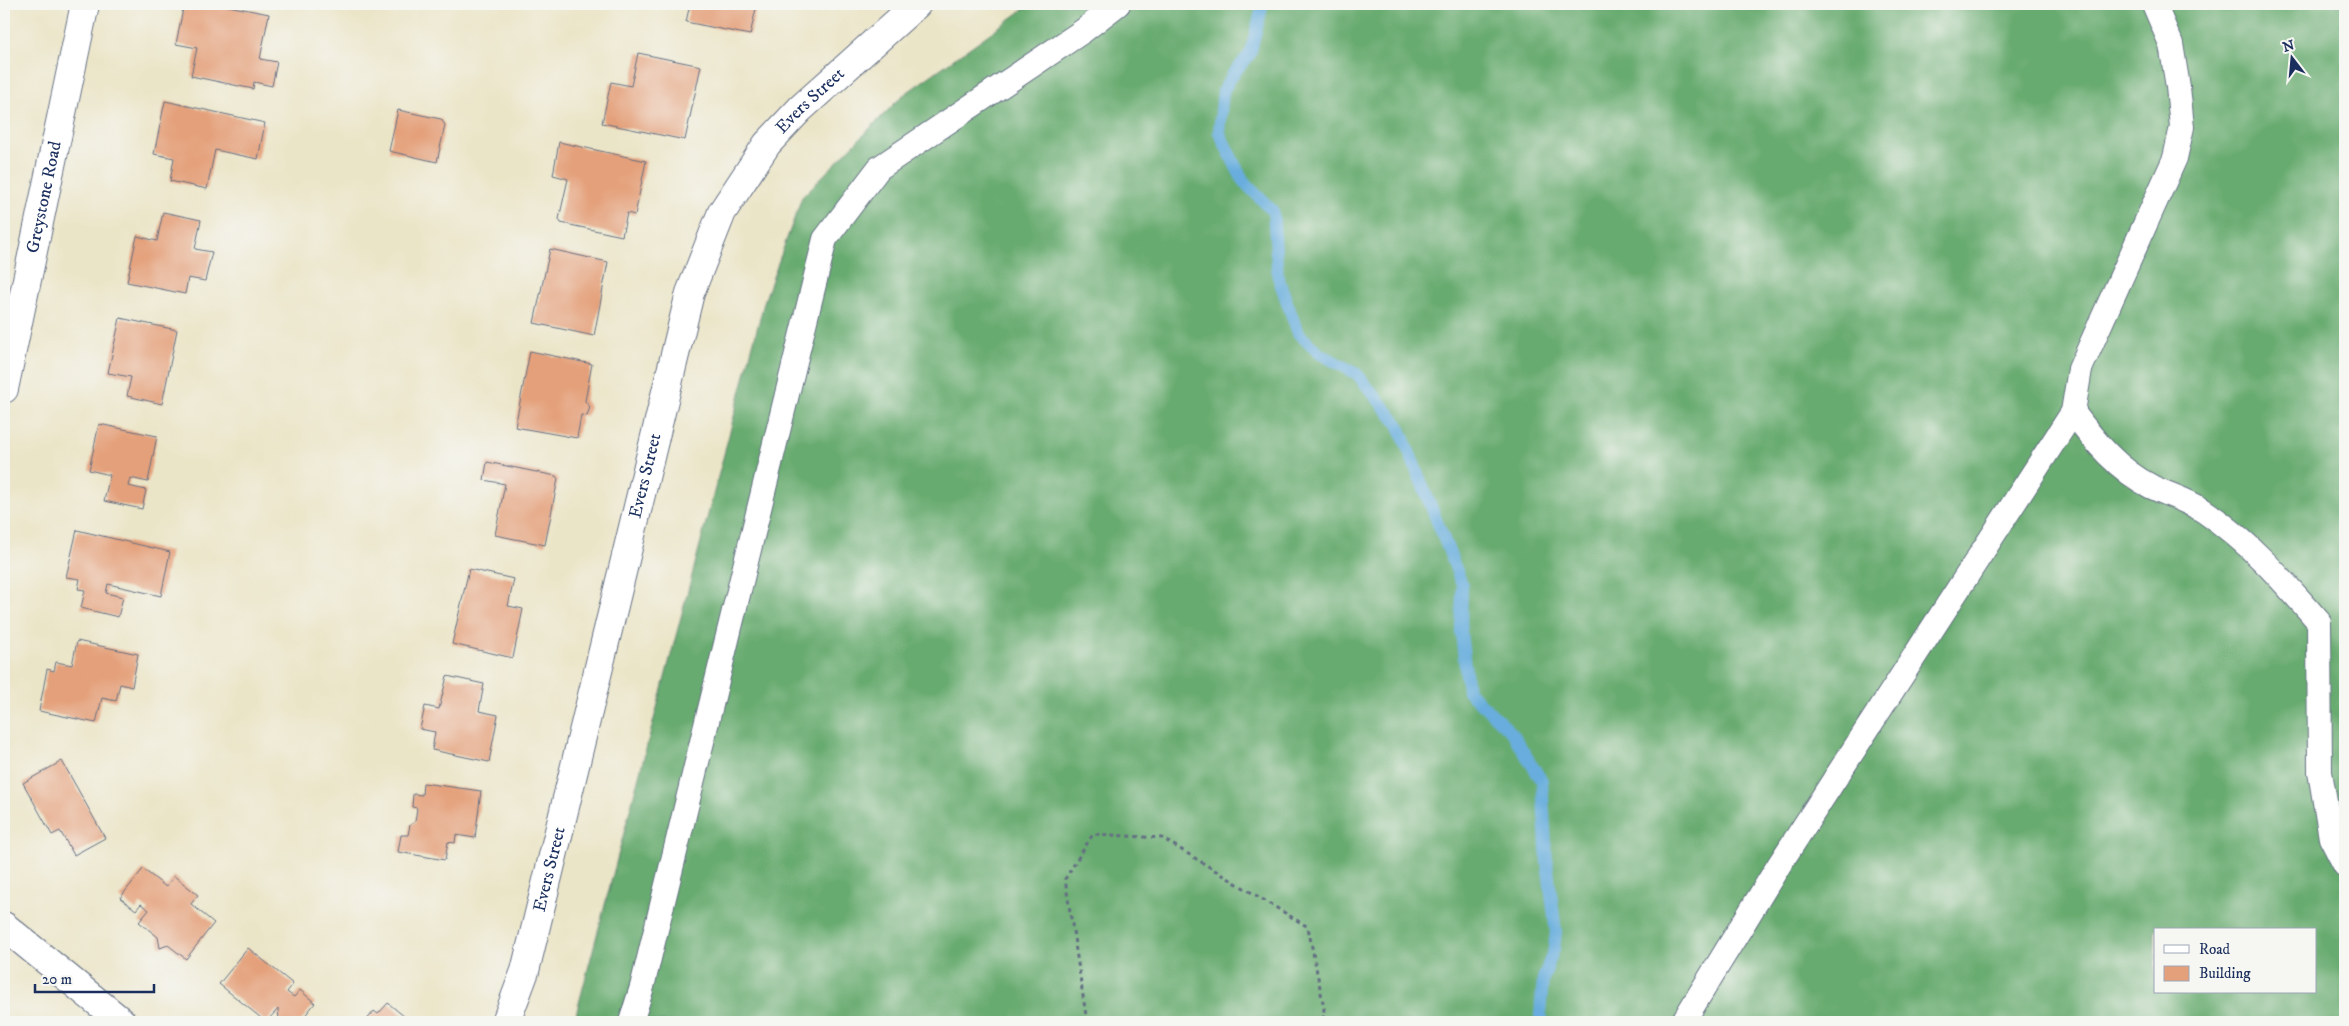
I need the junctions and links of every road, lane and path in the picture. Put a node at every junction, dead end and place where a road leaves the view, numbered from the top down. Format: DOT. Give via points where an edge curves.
graph roads {
  1 [pos="85,4"];
  2 [pos="917,4"];
  3 [pos="1118,4"];
  4 [pos="2154,4"];
  5 [pos="4,390"];
  6 [pos="2073,412"];
  7 [pos="2345,865"];
  8 [pos="4,926"];
  9 [pos="122,1022"];
  10 [pos="506,1022"];
  11 [pos="631,1022"];
  12 [pos="1087,1022"];
  13 [pos="1323,1022"];
  14 [pos="1683,1022"];
  1 -- 5 [label="street, Greystone Road"];
  2 -- 10 [label="street, Evers Street" via="800,108 767,144 722,212 690,292 525,971"];
  3 -- 11 [label="lane" via="1083,32 879,168 825,239"];
  4 -- 6 [label="lane" via="2172,44 2182,127 2175,158 2080,369"];
  6 -- 7 [label="lane" via="2120,468 2203,511 2265,561 2319,622 2320,772 2331,838"];
  6 -- 14 [label="lane" via="1784,857"];
  8 -- 9 [label="street"];
  12 -- 13 [label="path" via="1066,879 1093,834 1162,838 1308,927 1324,1008"];
}
